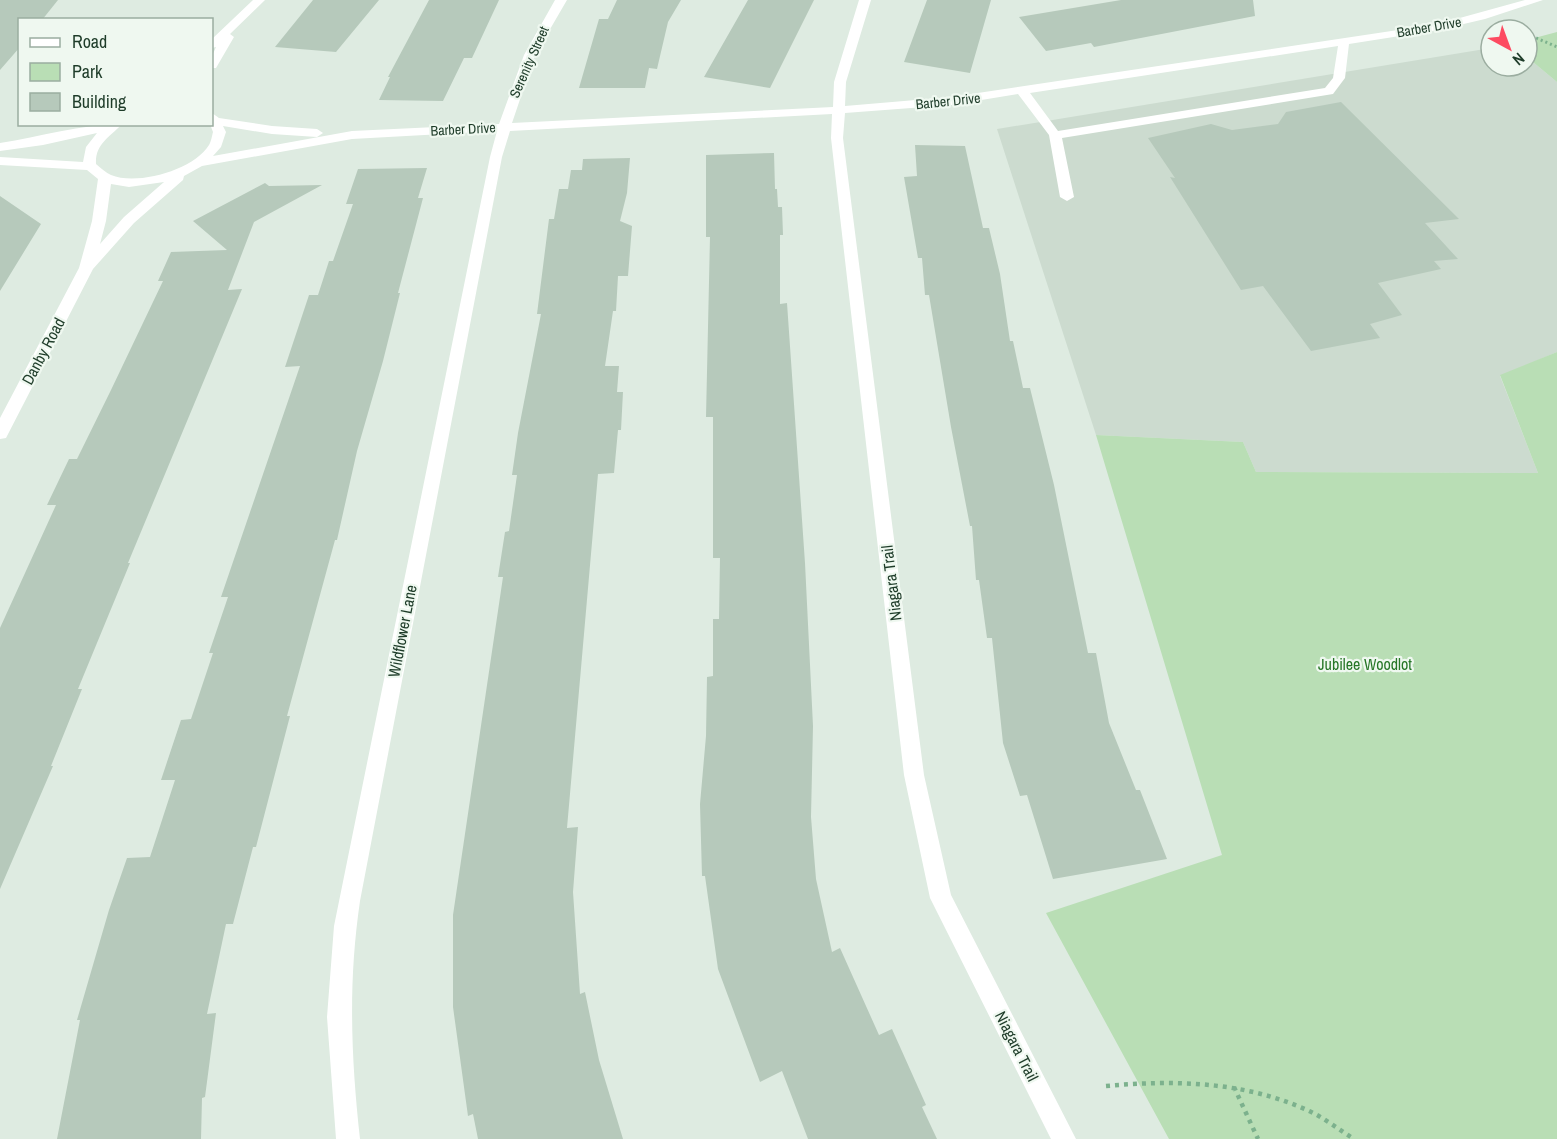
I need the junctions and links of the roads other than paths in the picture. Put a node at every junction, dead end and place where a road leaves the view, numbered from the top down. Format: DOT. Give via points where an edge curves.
graph roads {
  1 [pos="259,0"];
  2 [pos="561,0"];
  3 [pos="865,0"];
  4 [pos="1537,0"];
  5 [pos="234,25"];
  6 [pos="1344,41"];
  7 [pos="213,44"];
  8 [pos="213,63"];
  9 [pos="1022,91"];
  10 [pos="838,110"];
  11 [pos="214,119"];
  12 [pos="107,126"];
  13 [pos="112,126"];
  14 [pos="504,127"];
  15 [pos="352,135"];
  16 [pos="1056,135"];
  17 [pos="0,147"];
  18 [pos="0,160"];
  19 [pos="200,162"];
  20 [pos="90,166"];
  21 [pos="186,170"];
  22 [pos="105,179"];
  23 [pos="1067,197"];
  24 [pos="86,268"];
  25 [pos="0,433"];
  26 [pos="348,1139"];
  27 [pos="1064,1139"];
  1 -- 5 [label="street"];
  2 -- 14 [label="street, Serenity Street" via="543,27"];
  3 -- 10 [label="street, Niagara Trail" via="840,82"];
  4 -- 6 [label="street, Barber Drive" via="1456,23"];
  5 -- 7 [label="street"];
  5 -- 8 [label="street"];
  6 -- 9 [label="street, Barber Drive"];
  6 -- 16 [label="street" via="1339,78 1329,91"];
  9 -- 10 [label="street, Barber Drive" via="918,105"];
  9 -- 16 [label="street"];
  10 -- 14 [label="street, Barber Drive"];
  10 -- 27 [label="street, Niagara Trail" via="837,138 914,775 941,898"];
  11 -- 15 [label="street, Barber Drive" via="272,130"];
  11 -- 19 [label="street" via="220,130 218,140"];
  12 -- 17 [label="street"];
  13 -- 20 [label="street" via="93,145 88,156"];
  14 -- 15 [label="street, Barber Drive"];
  14 -- 26 [label="street, Wildflower Lane" via="349,902 339,1000"];
  15 -- 19 [label="street, Barber Drive"];
  16 -- 23 [label="street"];
  18 -- 20 [label="street"];
  19 -- 21 [label="street"];
  20 -- 22 [label="street"];
  21 -- 22 [label="street" via="134,183"];
  21 -- 24 [label="street, Danby Road" via="129,220"];
  22 -- 24 [label="street, Danby Road"];
  24 -- 25 [label="street, Danby Road"];
}
